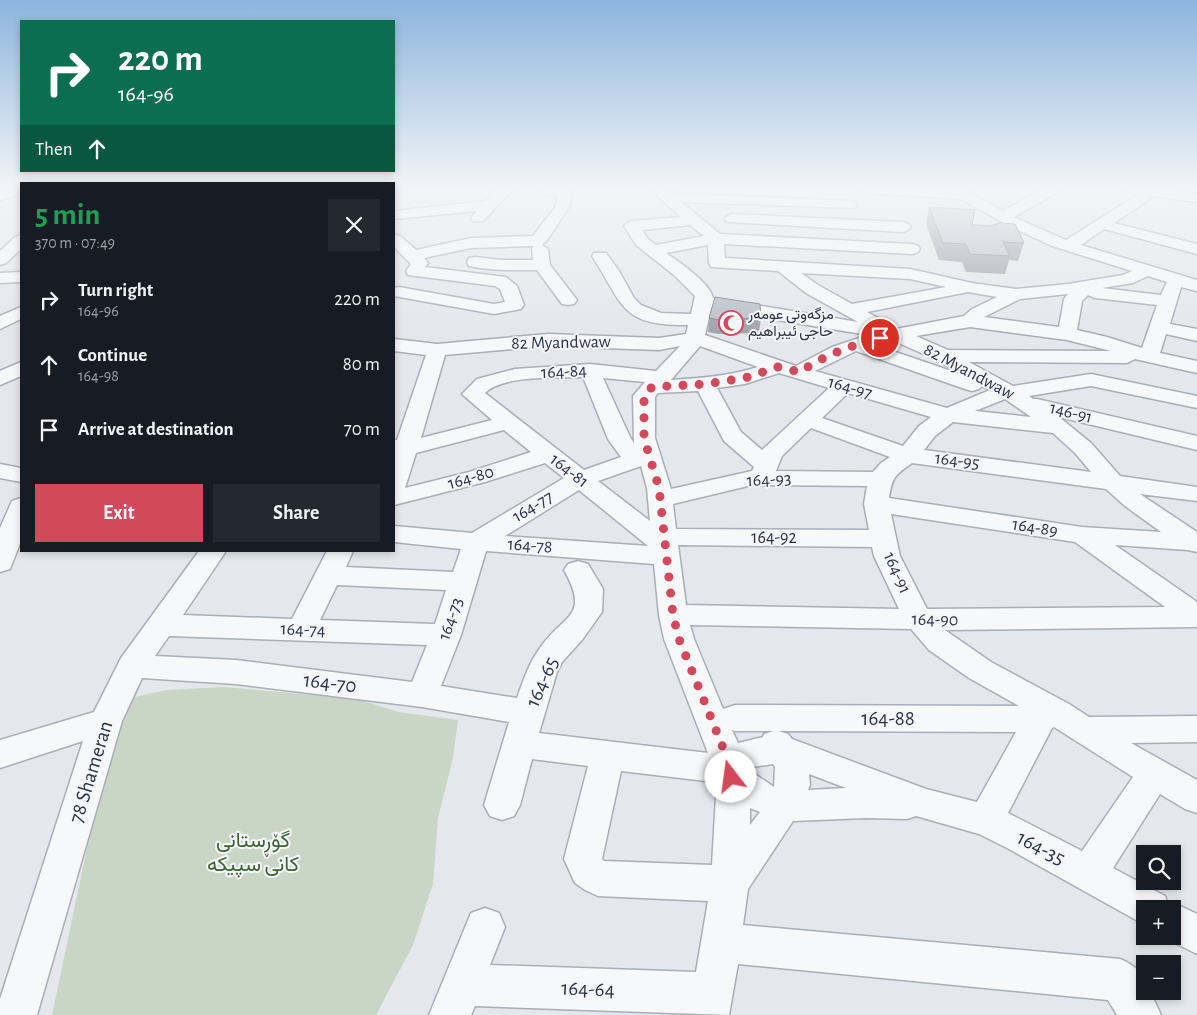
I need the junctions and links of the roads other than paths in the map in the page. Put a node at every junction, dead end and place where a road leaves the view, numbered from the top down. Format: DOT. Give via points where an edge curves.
graph roads {
  1 [pos="398,236"];
  2 [pos="463,236"];
  3 [pos="541,236"];
  4 [pos="638,236"];
  5 [pos="713,236"];
  6 [pos="718,236"];
  7 [pos="907,236"];
  8 [pos="1046,236"];
  9 [pos="1083,236"];
  10 [pos="1150,236"];
  11 [pos="1190,236"];
  12 [pos="716,239"];
  13 [pos="20,241"];
  14 [pos="538,241"];
  15 [pos="1179,244"];
  16 [pos="458,246"];
  17 [pos="1068,246"];
  18 [pos="912,249"];
  19 [pos="1197,249"];
  20 [pos="653,250"];
  21 [pos="600,256"];
  22 [pos="0,260"];
  23 [pos="413,262"];
  24 [pos="542,265"];
  25 [pos="784,268"];
  26 [pos="1147,271"];
  27 [pos="891,274"];
  28 [pos="910,274"];
  29 [pos="20,277"];
  30 [pos="0,278"];
  31 [pos="1176,280"];
  32 [pos="1197,286"];
  33 [pos="972,288"];
  34 [pos="812,289"];
  35 [pos="1075,290"];
  36 [pos="1016,294"];
  37 [pos="396,296"];
  38 [pos="568,300"];
  39 [pos="847,310"];
  40 [pos="20,313"];
  41 [pos="1163,314"];
  42 [pos="699,320"];
  43 [pos="970,321"];
  44 [pos="1197,322"];
  45 [pos="0,323"];
  46 [pos="999,325"];
  47 [pos="895,334"];
  48 [pos="1067,334"];
  49 [pos="1197,336"];
  50 [pos="856,345"];
  51 [pos="395,346"];
  52 [pos="437,350"];
  53 [pos="942,355"];
  54 [pos="1149,357"];
  55 [pos="1023,358"];
  56 [pos="1075,358"];
  57 [pos="1197,366"];
  58 [pos="778,367"];
  59 [pos="20,369"];
  60 [pos="590,370"];
  61 [pos="800,372"];
  62 [pos="0,379"];
  63 [pos="1091,380"];
  64 [pos="656,383"];
  65 [pos="706,384"];
  66 [pos="843,386"];
  67 [pos="473,394"];
  68 [pos="1011,396"];
  69 [pos="1197,402"];
  70 [pos="948,416"];
  71 [pos="808,420"];
  72 [pos="508,422"];
  73 [pos="1059,427"];
  74 [pos="1197,442"];
  75 [pos="400,448"];
  76 [pos="548,454"];
  77 [pos="908,455"];
  78 [pos="642,458"];
  79 [pos="0,471"];
  80 [pos="764,472"];
  81 [pos="20,475"];
  82 [pos="580,479"];
  83 [pos="395,480"];
  84 [pos="1111,481"];
  85 [pos="878,492"];
  86 [pos="1197,494"];
  87 [pos="395,498"];
  88 [pos="660,499"];
  89 [pos="20,509"];
  90 [pos="395,534"];
  91 [pos="1082,535"];
  92 [pos="883,538"];
  93 [pos="476,542"];
  94 [pos="1195,543"];
  95 [pos="665,547"];
  96 [pos="212,552"];
  97 [pos="0,563"];
  98 [pos="334,563"];
  99 [pos="578,570"];
  100 [pos="463,582"];
  101 [pos="673,615"];
  102 [pos="1197,617"];
  103 [pos="918,619"];
  104 [pos="160,625"];
  105 [pos="301,630"];
  106 [pos="446,635"];
  107 [pos="132,666"];
  108 [pos="695,680"];
  109 [pos="422,695"];
  110 [pos="528,712"];
  111 [pos="735,718"];
  112 [pos="106,721"];
  113 [pos="1061,721"];
  114 [pos="1197,729"];
  115 [pos="519,744"];
  116 [pos="782,750"];
  117 [pos="0,754"];
  118 [pos="608,755"];
  119 [pos="729,769"];
  120 [pos="1154,774"];
  121 [pos="1197,798"];
  122 [pos="924,804"];
  123 [pos="502,806"];
  124 [pos="783,806"];
  125 [pos="986,820"];
  126 [pos="1088,873"];
  127 [pos="730,884"];
  128 [pos="1136,900"];
  129 [pos="1181,926"];
  130 [pos="485,927"];
  131 [pos="1197,935"];
  132 [pos="721,944"];
  133 [pos="456,1000"];
  134 [pos="711,1005"];
  135 [pos="16,1015"];
  136 [pos="1140,1015"];
  1 -- 23 [label="street"];
  2 -- 16 [label="street"];
  3 -- 14 [label="street"];
  4 -- 20 [label="street"];
  5 -- 12 [label="street"];
  6 -- 12 [label="street"];
  7 -- 18 [label="street"];
  8 -- 17 [label="street"];
  9 -- 17 [label="street"];
  10 -- 15 [label="street"];
  11 -- 15 [label="street"];
  12 -- 18 [label="street"];
  12 -- 20 [label="street"];
  12 -- 25 [label="street" via="717,263"];
  13 -- 22 [label="street"];
  14 -- 16 [label="street"];
  14 -- 24 [label="street"];
  15 -- 19 [label="street"];
  16 -- 23 [label="street"];
  17 -- 26 [label="street"];
  18 -- 28 [label="street"];
  20 -- 42 [label="street" via="704,295"];
  21 -- 42 [label="street" via="626,297 641,312 661,318"];
  23 -- 24 [label="street"];
  23 -- 37 [label="street"];
  23 -- 37 [label="street" via="500,281 508,286 514,305 494,309"];
  24 -- 38 [label="street"];
  25 -- 27 [label="street"];
  25 -- 34 [label="street"];
  26 -- 31 [label="street"];
  26 -- 35 [label="street" via="1127,279"];
  27 -- 28 [label="street"];
  27 -- 34 [label="street"];
  28 -- 33 [label="street"];
  29 -- 30 [label="street"];
  31 -- 32 [label="street"];
  31 -- 41 [label="street"];
  33 -- 36 [label="street"];
  33 -- 39 [label="street"];
  34 -- 39 [label="street"];
  35 -- 36 [label="street"];
  35 -- 41 [label="street"];
  35 -- 48 [label="street"];
  36 -- 43 [label="street" via="978,313"];
  39 -- 47 [label="street"];
  40 -- 45 [label="street"];
  41 -- 44 [label="street"];
  41 -- 49 [label="street"];
  41 -- 54 [label="street"];
  42 -- 47 [label="street, 82 Myandwaw"];
  42 -- 52 [label="street, 82 Myandwaw" via="659,344 548,340"];
  42 -- 58 [label="street, 164-97"];
  42 -- 64 [label="street" via="689,348"];
  43 -- 46 [label="street"];
  43 -- 47 [label="street"];
  46 -- 48 [label="street"];
  46 -- 55 [label="street"];
  47 -- 50 [label="street"];
  47 -- 53 [label="street, 82 Myandwaw"];
  48 -- 54 [label="street"];
  50 -- 61 [label="street" via="814,362"];
  50 -- 68 [label="street"];
  51 -- 52 [label="street, 82 Myandwaw"];
  52 -- 75 [label="street"];
  53 -- 55 [label="street"];
  53 -- 68 [label="street, 82 Myandwaw"];
  54 -- 56 [label="street"];
  54 -- 57 [label="street"];
  55 -- 56 [label="street"];
  56 -- 63 [label="street"];
  58 -- 61 [label="street, 164-97"];
  58 -- 65 [label="street, 164-84" via="745,378"];
  59 -- 62 [label="street"];
  60 -- 64 [label="street, 164-84"];
  60 -- 67 [label="street, 164-84" via="515,375 484,383"];
  60 -- 78 [label="street" via="618,439"];
  61 -- 66 [label="street, 164-97"];
  63 -- 68 [label="street"];
  63 -- 69 [label="street"];
  64 -- 65 [label="street, 164-84"];
  64 -- 78 [label="street" via="644,396"];
  65 -- 80 [label="street, 164-93" via="732,436"];
  66 -- 70 [label="street, 164-97"];
  66 -- 71 [label="street"];
  67 -- 72 [label="street, 164-81"];
  68 -- 70 [label="street"];
  68 -- 73 [label="street, 82 Myandwaw"];
  68 -- 74 [label="street, 146-91"];
  70 -- 73 [label="street, 164-97"];
  70 -- 77 [label="street" via="927,431"];
  71 -- 77 [label="street, 164-95"];
  71 -- 80 [label="street" via="772,453"];
  72 -- 75 [label="street"];
  72 -- 76 [label="street, 164-81"];
  73 -- 84 [label="street, 82 Myandwaw" via="1083,448"];
  75 -- 83 [label="street"];
  76 -- 82 [label="street, 164-81"];
  76 -- 87 [label="street, 164-80" via="477,478"];
  77 -- 84 [label="street, 164-95"];
  77 -- 85 [label="street" via="889,468"];
  78 -- 82 [label="street, 164-77"];
  78 -- 88 [label="street" via="659,488"];
  79 -- 81 [label="street"];
  80 -- 85 [label="street, 164-93"];
  80 -- 88 [label="street, 164-93" via="752,478"];
  82 -- 93 [label="street, 164-77"];
  82 -- 95 [label="street, 164-81"];
  84 -- 86 [label="street, 164-95"];
  84 -- 94 [label="street, 82 Myandwaw"];
  85 -- 91 [label="street, 164-89"];
  85 -- 92 [label="street, 164-91"];
  88 -- 95 [label="street"];
  89 -- 97 [label="street"];
  90 -- 93 [label="street, 164-78"];
  91 -- 94 [label="street, 164-89"];
  91 -- 102 [label="street"];
  92 -- 95 [label="street, 164-92"];
  92 -- 103 [label="street, 164-91" via="887,556"];
  93 -- 95 [label="street, 164-78"];
  93 -- 100 [label="street, 164-73"];
  95 -- 101 [label="street"];
  96 -- 104 [label="street, 78 Shameran"];
  98 -- 100 [label="street"];
  98 -- 105 [label="street"];
  99 -- 110 [label="street, 164-65" via="588,589 588,612 551,655"];
  100 -- 106 [label="street, 164-73"];
  101 -- 103 [label="street, 164-90"];
  101 -- 108 [label="street"];
  102 -- 103 [label="street, 164-90"];
  103 -- 113 [label="street, 164-91" via="939,642"];
  104 -- 105 [label="street, 164-74"];
  104 -- 107 [label="street, 78 Shameran"];
  105 -- 106 [label="street, 164-74"];
  106 -- 109 [label="street, 164-73"];
  107 -- 109 [label="street, 164-70" via="236,672"];
  107 -- 112 [label="street, 78 Shameran"];
  108 -- 111 [label="street"];
  108 -- 119 [label="street"];
  109 -- 110 [label="street, 164-70"];
  110 -- 115 [label="street, 164-65"];
  111 -- 113 [label="street, 164-88"];
  111 -- 116 [label="street"];
  112 -- 117 [label="street"];
  112 -- 135 [label="street, 78 Shameran"];
  113 -- 114 [label="street, 164-88"];
  113 -- 120 [label="street, 164-91"];
  113 -- 125 [label="street"];
  115 -- 118 [label="street"];
  115 -- 123 [label="street, 164-65"];
  116 -- 119 [label="street, 164-35" via="748,753"];
  116 -- 122 [label="street, 164-35" via="824,763"];
  116 -- 124 [label="street" via="789,759 794,776"];
  118 -- 119 [label="street"];
  118 -- 127 [label="street" via="583,859 591,874 598,878"];
  119 -- 124 [label="street, 164-35" via="759,796"];
  119 -- 127 [label="street" via="733,796"];
  120 -- 121 [label="street, 164-91"];
  120 -- 126 [label="street"];
  122 -- 124 [label="street, 164-35"];
  122 -- 125 [label="street, 164-35"];
  124 -- 127 [label="street"];
  125 -- 126 [label="street, 164-35"];
  126 -- 128 [label="street, 164-35"];
  127 -- 132 [label="street"];
  129 -- 131 [label="street"];
  130 -- 133 [label="street"];
  132 -- 134 [label="street"];
  132 -- 136 [label="street" via="1120,980"];
  133 -- 134 [label="street, 164-64"];
}
